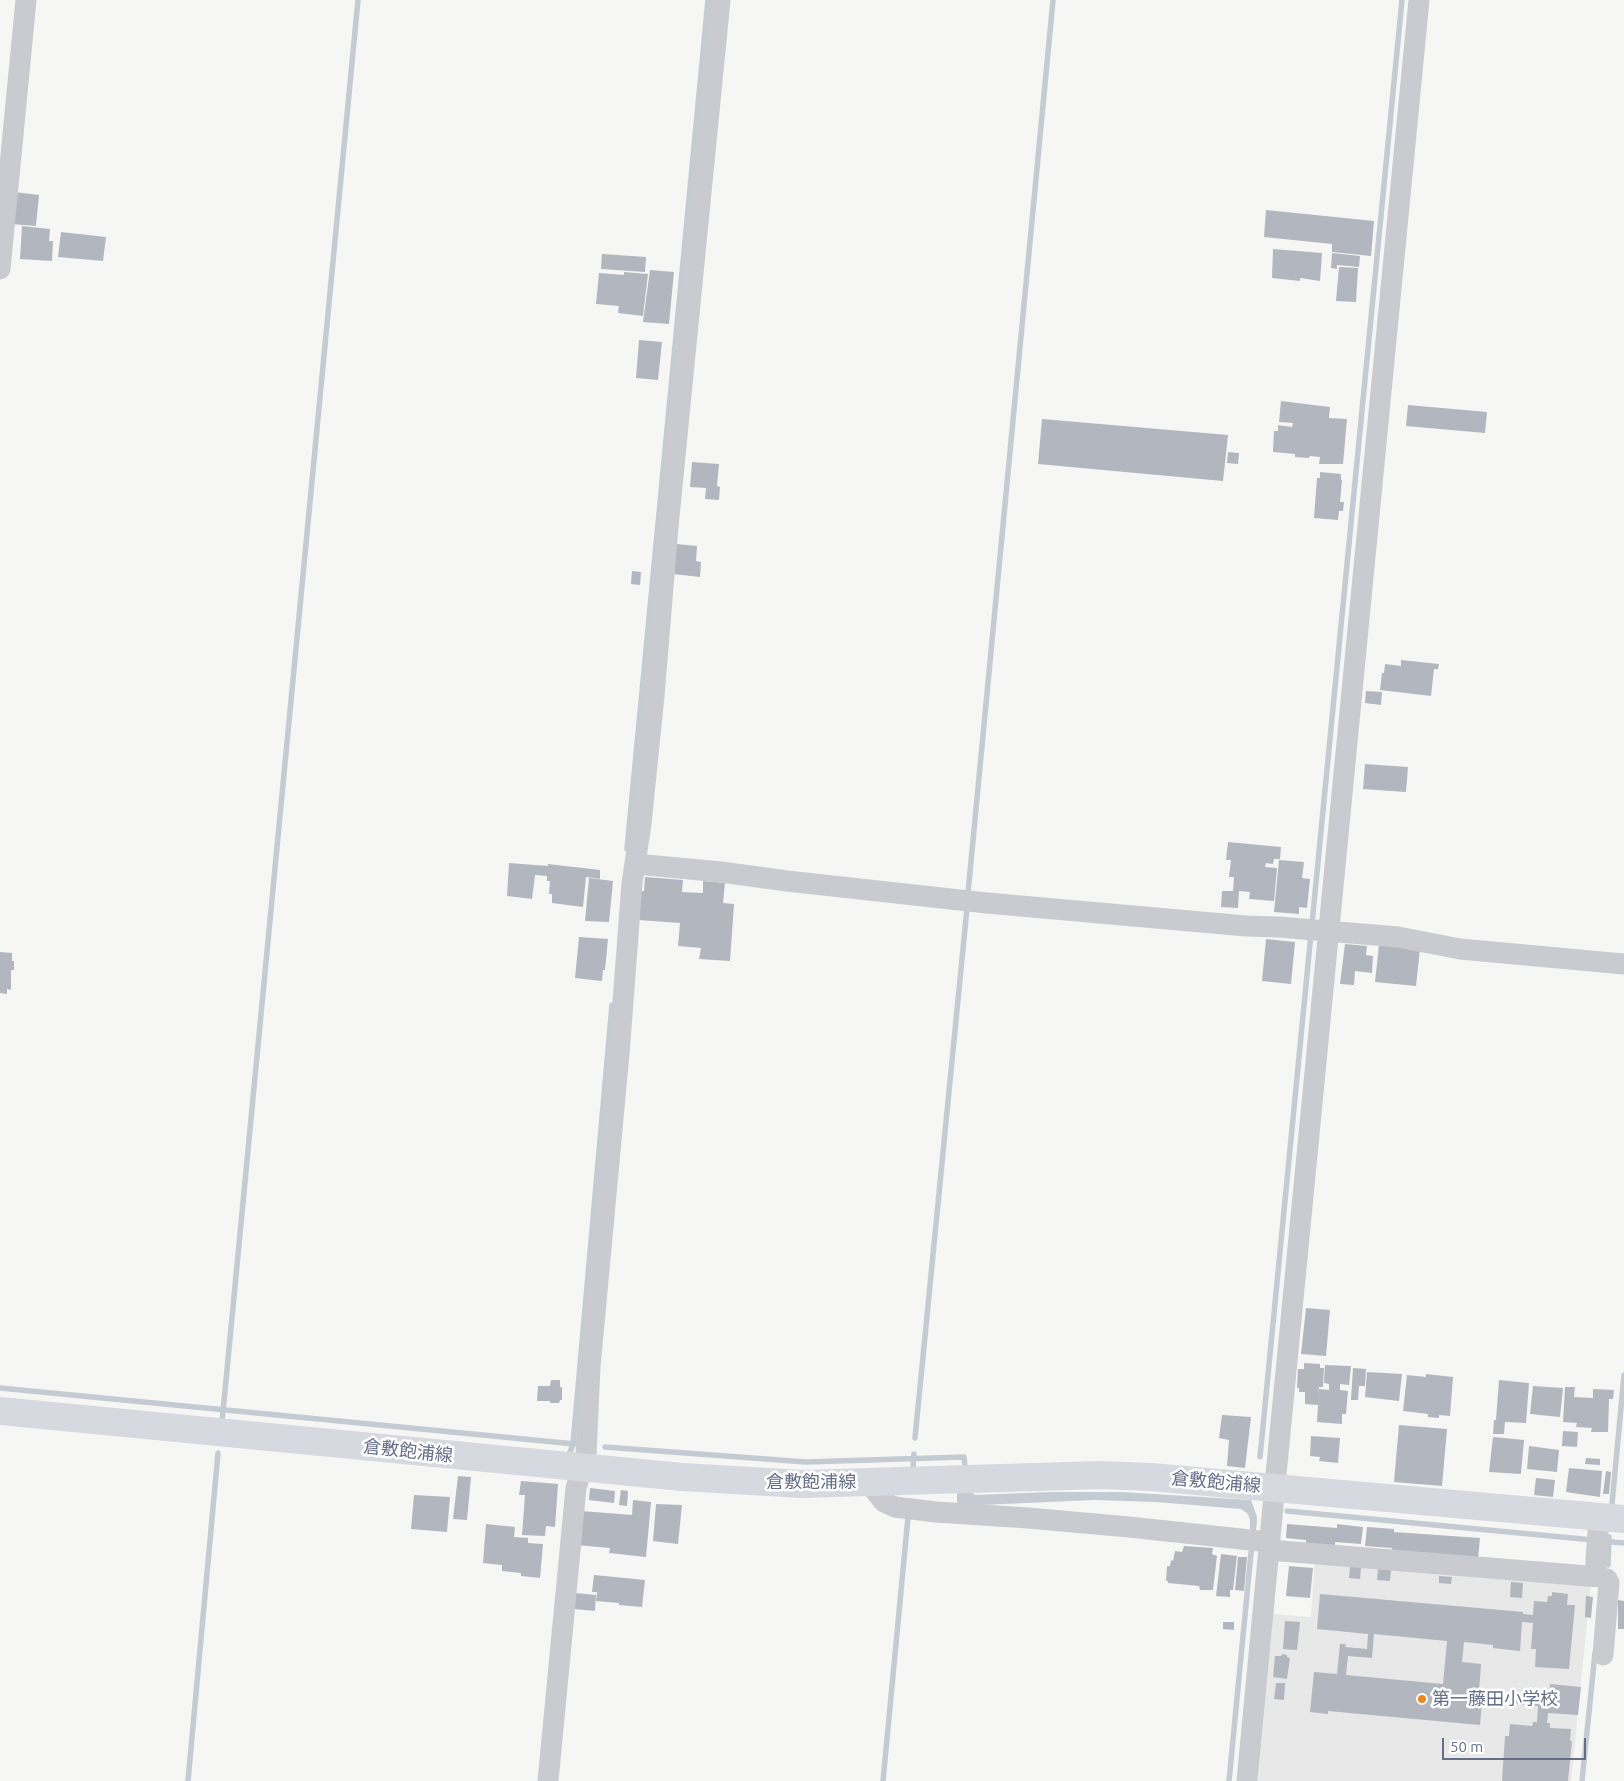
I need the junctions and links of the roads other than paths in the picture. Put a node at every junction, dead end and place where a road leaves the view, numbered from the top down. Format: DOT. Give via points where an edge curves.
graph roads {
  1 [pos="26,0"];
  2 [pos="720,0"];
  3 [pos="1419,0"];
  4 [pos="0,263"];
  5 [pos="0,269"];
  6 [pos="636,864"];
  7 [pos="1317,931"];
  8 [pos="1624,964"];
  9 [pos="0,1412"];
  10 [pos="582,1468"];
  11 [pos="869,1483"];
  12 [pos="1274,1487"];
  13 [pos="1604,1530"];
  14 [pos="1260,1543"];
  15 [pos="1595,1576"];
  16 [pos="1603,1655"];
  17 [pos="548,1781"];
  18 [pos="1248,1781"];
  1 -- 4 [label="street"];
  2 -- 6 [label="street"];
  3 -- 7 [label="street"];
  4 -- 5 [label="street"];
  6 -- 7 [label="street" via="987,903"];
  6 -- 10 [label="street" via="590,1367 586,1455"];
  7 -- 8 [label="street" via="1398,937 1460,949"];
  7 -- 12 [label="street"];
  9 -- 10 [label="main road, 倉敷飽浦線"];
  10 -- 11 [label="main road, 倉敷飽浦線" via="753,1482"];
  10 -- 17 [label="street" via="576,1488 569,1550"];
  11 -- 12 [label="main road, 倉敷飽浦線" via="1101,1475"];
  11 -- 14 [label="street" via="884,1502 895,1507 1111,1525"];
  12 -- 13 [label="main road, 倉敷飽浦線"];
  12 -- 14 [label="street"];
  13 -- 15 [label="street"];
  14 -- 15 [label="street"];
  14 -- 18 [label="street"];
  15 -- 16 [label="street" via="1607,1579 1609,1583"];
}
